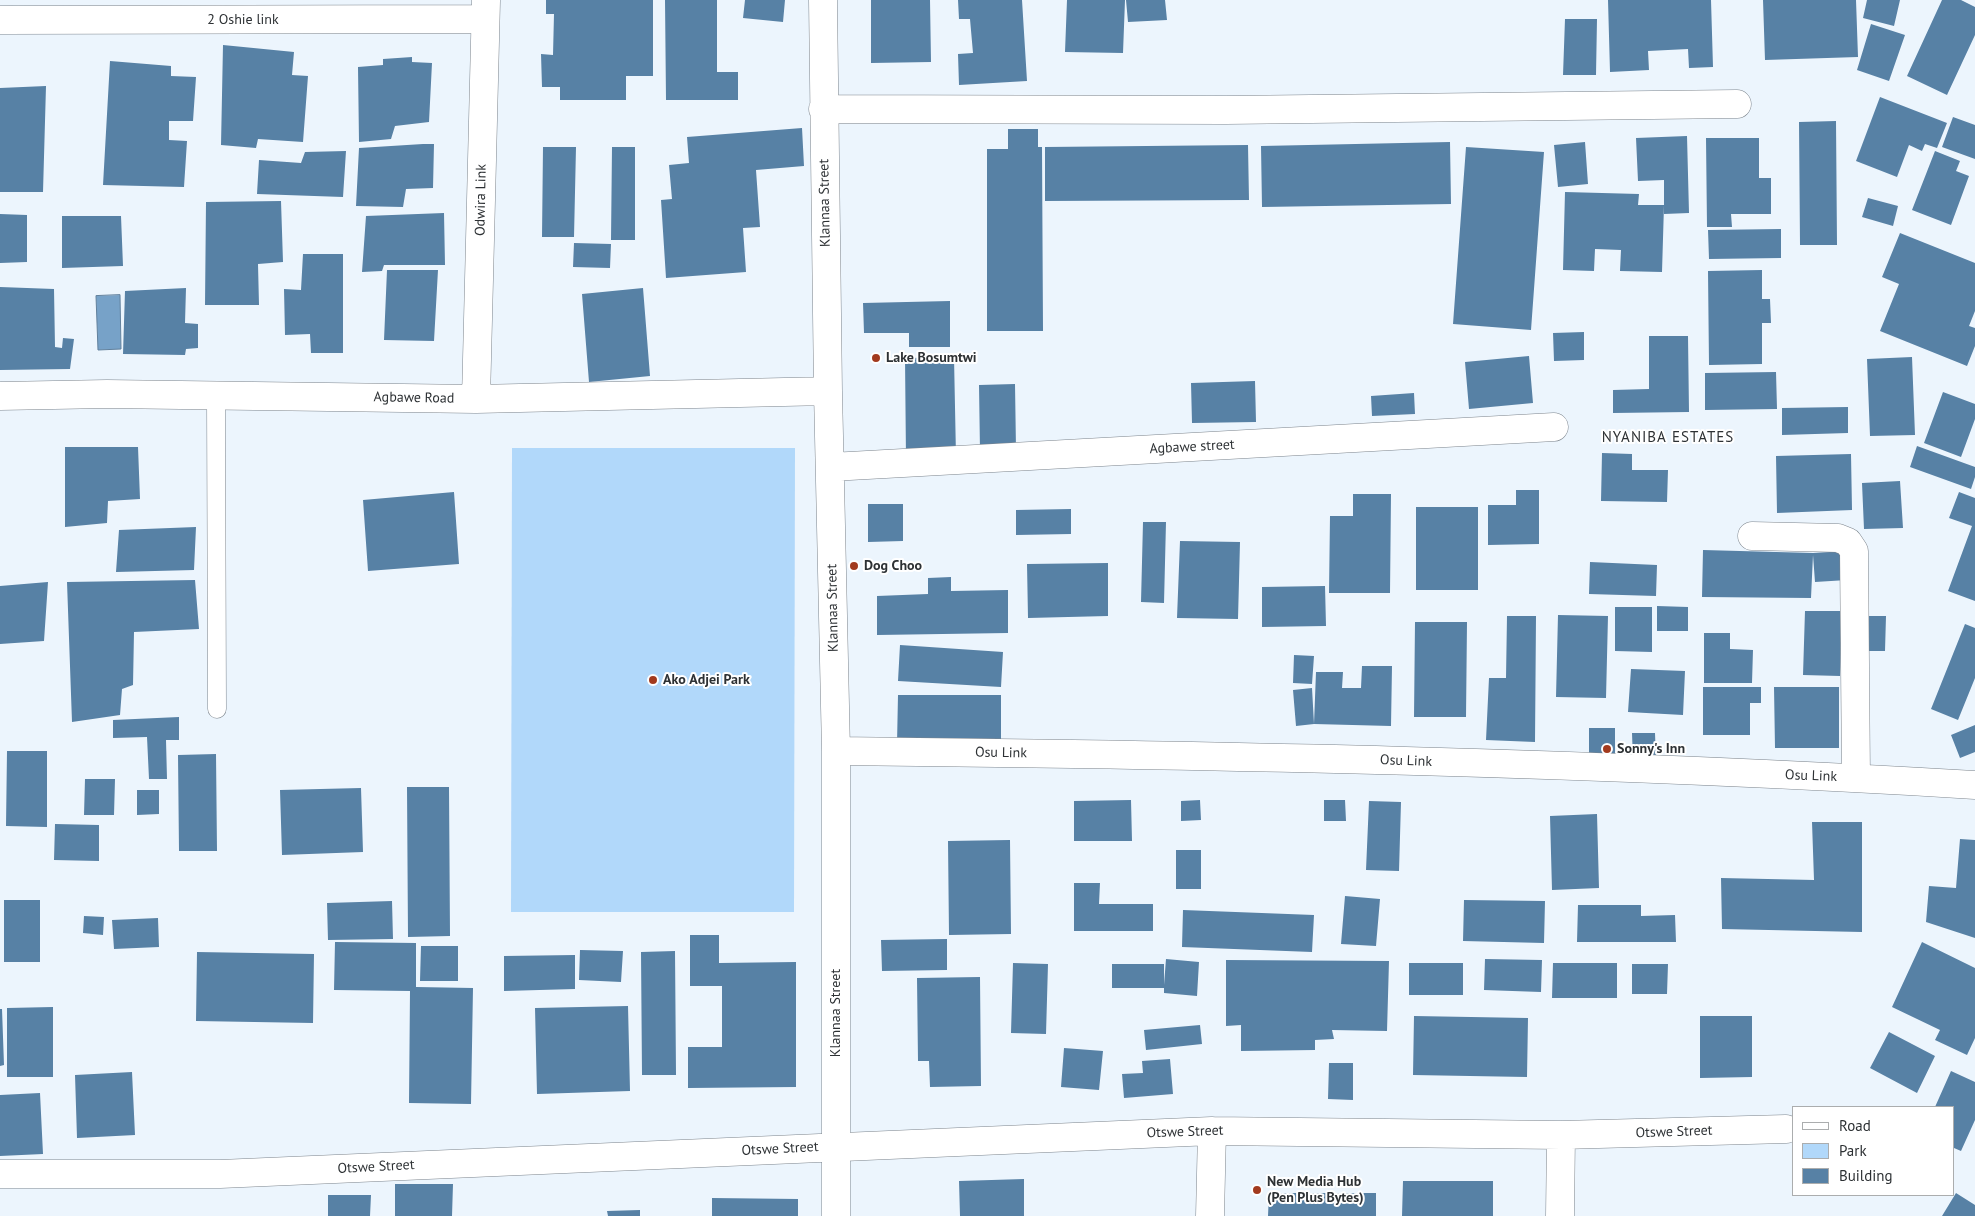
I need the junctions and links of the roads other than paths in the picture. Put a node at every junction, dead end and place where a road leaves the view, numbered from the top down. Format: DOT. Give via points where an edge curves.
graph roads {
  1 [pos="823,0"];
  2 [pos="486,10"];
  3 [pos="0,20"];
  4 [pos="1738,104"];
  5 [pos="824,109"];
  6 [pos="828,390"];
  7 [pos="216,395"];
  8 [pos="0,396"];
  9 [pos="476,399"];
  10 [pos="1554,427"];
  11 [pos="830,467"];
  12 [pos="1752,536"];
  13 [pos="217,709"];
  14 [pos="836,751"];
  15 [pos="1856,778"];
  16 [pos="1975,785"];
  17 [pos="1786,1129"];
  18 [pos="1212,1131"];
  19 [pos="1561,1136"];
  20 [pos="836,1146"];
  21 [pos="0,1174"];
  22 [pos="836,1216"];
  23 [pos="1210,1216"];
  24 [pos="1560,1216"];
  1 -- 5 [label="street, Klannaa Street"];
  2 -- 3 [label="street, 2 Oshie link"];
  2 -- 9 [label="street, Odwira Link"];
  4 -- 5 [label="street" via="1226,110"];
  5 -- 6 [label="street, Klannaa Street"];
  6 -- 9 [label="street, Agbawe Road"];
  6 -- 11 [label="street, Klannaa Street"];
  7 -- 8 [label="street, Agbawe Road"];
  7 -- 9 [label="street, Agbawe Road"];
  7 -- 13 [label="lane"];
  10 -- 11 [label="street, Agbawe street"];
  11 -- 14 [label="street, Klannaa Street"];
  12 -- 15 [label="street" via="1838,538 1848,542 1854,551"];
  14 -- 15 [label="street, Osu Link" via="1177,755 1585,766"];
  14 -- 20 [label="street, Klannaa Street"];
  15 -- 16 [label="street, Osu Link"];
  17 -- 19 [label="street, Otswe Street"];
  18 -- 19 [label="street, Otswe Street"];
  18 -- 20 [label="street, Otswe Street"];
  18 -- 23 [label="street"];
  19 -- 24 [label="street"];
  20 -- 21 [label="street, Otswe Street" via="220,1174"];
  20 -- 22 [label="street, Klannaa Street"];
}
